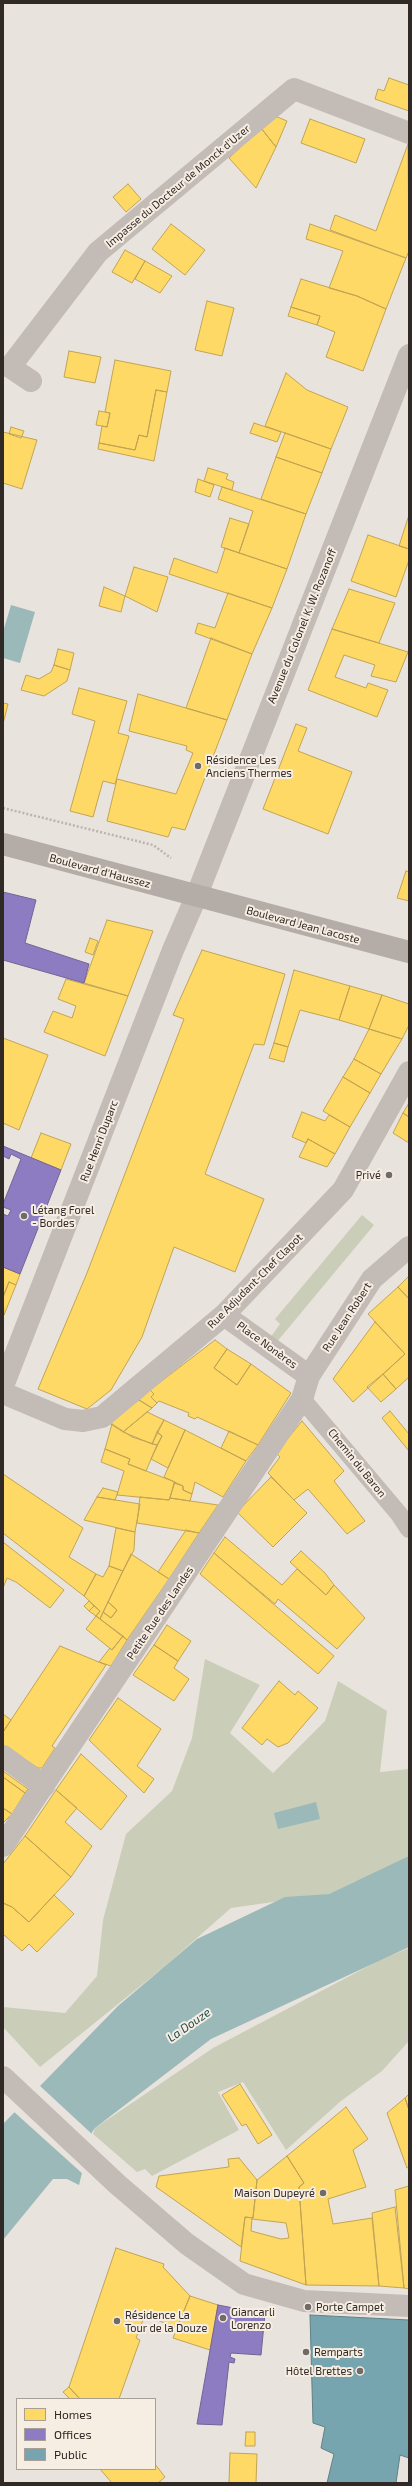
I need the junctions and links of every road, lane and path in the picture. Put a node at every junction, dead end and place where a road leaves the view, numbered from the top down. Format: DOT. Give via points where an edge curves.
graph roads {
  1 [pos="409,133"];
  2 [pos="409,355"];
  3 [pos="31,381"];
  4 [pos="3,808"];
  5 [pos="3,844"];
  6 [pos="172,859"];
  7 [pos="196,897"];
  8 [pos="409,952"];
  9 [pos="409,1072"];
  10 [pos="409,1247"];
  11 [pos="224,1315"];
  12 [pos="309,1376"];
  13 [pos="3,1386"];
  14 [pos="3,1393"];
  15 [pos="302,1399"];
  16 [pos="409,1530"];
  17 [pos="3,1756"];
  18 [pos="44,1786"];
  19 [pos="3,1846"];
  20 [pos="4,2078"];
  21 [pos="409,2306"];
  1 -- 3 [label="street, Impasse du Docteur de Monck d'Uzer" via="294,89 98,252 10,367"];
  2 -- 7 [label="street, Avenue du Colonel K. W. Rozanoff"];
  4 -- 6 [label="path" via="153,845"];
  5 -- 7 [label="main road, Boulevard d'Haussez"];
  7 -- 8 [label="main road, Boulevard Jean Lacoste"];
  7 -- 13 [label="street, Rue Henri Duparc"];
  9 -- 11 [label="street, Rue Adjudant-Chef Clapot" via="343,1190"];
  10 -- 12 [label="street, Rue Jean Robert" via="372,1278"];
  11 -- 12 [label="street, Place Nonères"];
  11 -- 14 [label="street, Rue Adjudant-Chef Clapot" via="102,1417 83,1421 66,1418"];
  12 -- 15 [label="street, Petite Rue des Landes"];
  15 -- 16 [label="lane, Chemin du Baron" via="399,1514"];
  15 -- 18 [label="street, Petite Rue des Landes"];
  17 -- 18 [label="street"];
  18 -- 19 [label="street, Petite Rue des Landes"];
  20 -- 21 [label="street" via="117,2184 187,2244 244,2284 304,2301"];
}
